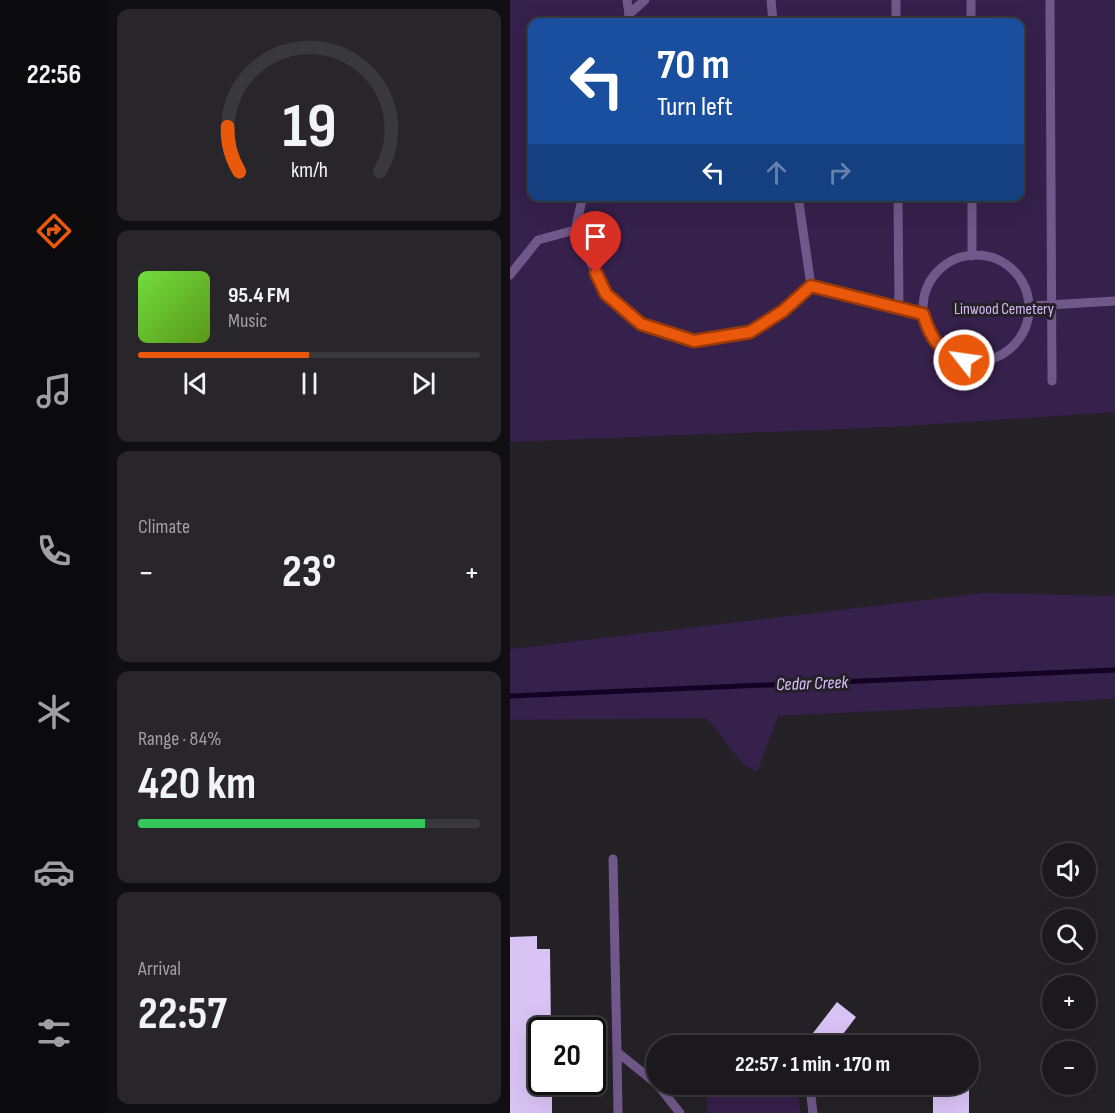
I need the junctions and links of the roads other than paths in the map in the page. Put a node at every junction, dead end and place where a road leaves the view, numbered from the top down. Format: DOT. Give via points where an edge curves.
graph roads {
  1 [pos="627,0"];
  2 [pos="645,0"];
  3 [pos="896,0"];
  4 [pos="971,0"];
  5 [pos="1050,0"];
  6 [pos="770,1"];
  7 [pos="628,18"];
  8 [pos="772,18"];
  9 [pos="896,18"];
  10 [pos="971,18"];
  11 [pos="582,201"];
  12 [pos="799,201"];
  13 [pos="898,201"];
  14 [pos="972,201"];
  15 [pos="575,230"];
  16 [pos="972,256"];
  17 [pos="510,275"];
  18 [pos="811,286"];
  19 [pos="1115,301"];
  20 [pos="1052,303"];
  21 [pos="1031,306"];
  22 [pos="899,308"];
  23 [pos="923,314"];
  24 [pos="1052,381"];
  25 [pos="613,859"];
  26 [pos="617,1052"];
  27 [pos="646,1073"];
  28 [pos="667,1095"];
  29 [pos="811,1095"];
  30 [pos="618,1113"];
  31 [pos="680,1113"];
  32 [pos="813,1113"];
  1 -- 7 [label="lane"];
  2 -- 7 [label="lane"];
  3 -- 9 [label="lane"];
  4 -- 10 [label="lane"];
  5 -- 20 [label="lane"];
  6 -- 8 [label="lane"];
  11 -- 15 [label="lane"];
  12 -- 18 [label="lane"];
  13 -- 22 [label="lane"];
  14 -- 16 [label="lane"];
  15 -- 17 [label="lane" via="538,240"];
  15 -- 18 [label="lane" via="606,294 641,324 694,341 750,332 783,311"];
  16 -- 21 [label="lane" via="1000,261 1015,272"];
  16 -- 23 [label="lane" via="946,265 933,278 924,295"];
  18 -- 22 [label="lane"];
  19 -- 20 [label="lane"];
  20 -- 21 [label="lane"];
  20 -- 24 [label="lane"];
  21 -- 23 [label="lane" via="1018,341 1004,354 983,361 964,360 943,350 931,336"];
  22 -- 23 [label="lane"];
  25 -- 26 [label="lane"];
  26 -- 27 [label="lane"];
  26 -- 30 [label="lane"];
  28 -- 31 [label="lane"];
  29 -- 32 [label="lane"];
}
